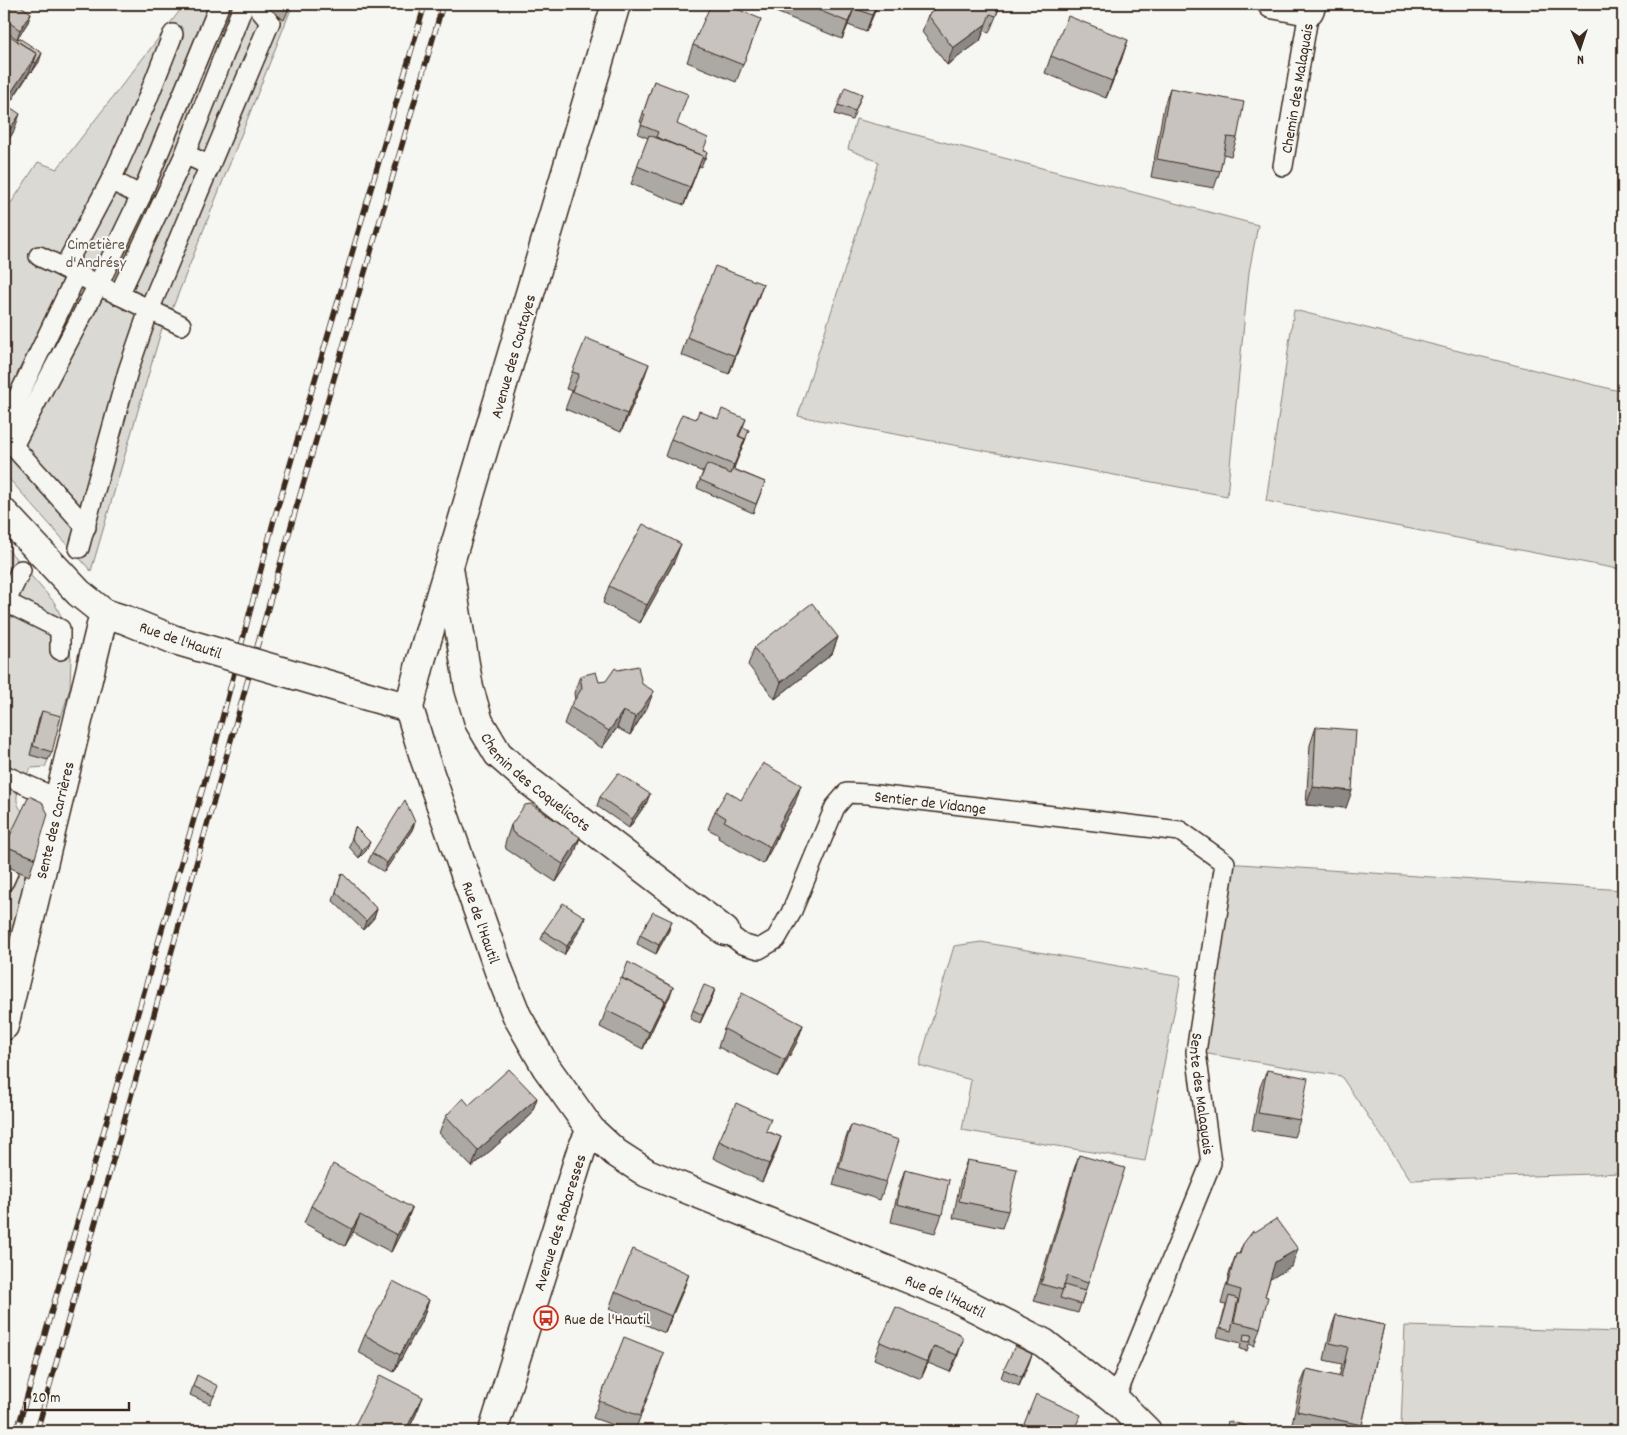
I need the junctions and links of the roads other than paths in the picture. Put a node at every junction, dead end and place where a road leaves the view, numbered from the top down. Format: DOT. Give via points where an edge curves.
graph roads {
  1 [pos="220,4"];
  2 [pos="244,4"];
  3 [pos="255,4"];
  4 [pos="616,4"];
  5 [pos="1272,4"];
  6 [pos="1310,8"];
  7 [pos="173,34"];
  8 [pos="185,154"];
  9 [pos="210,166"];
  10 [pos="1283,166"];
  11 [pos="111,180"];
  12 [pos="141,196"];
  13 [pos="39,256"];
  14 [pos="71,271"];
  15 [pos="98,285"];
  16 [pos="119,295"];
  17 [pos="149,310"];
  18 [pos="181,326"];
  19 [pos="4,426"];
  20 [pos="8,441"];
  21 [pos="4,513"];
  22 [pos="86,527"];
  23 [pos="79,548"];
  24 [pos="449,568"];
  25 [pos="21,570"];
  26 [pos="4,602"];
  27 [pos="104,613"];
  28 [pos="60,650"];
  29 [pos="409,708"];
  30 [pos="4,775"];
  31 [pos="58,799"];
  32 [pos="1225,863"];
  33 [pos="725,932"];
  34 [pos="4,1026"];
  35 [pos="591,1130"];
  36 [pos="1115,1399"];
  37 [pos="494,1431"];
  38 [pos="1148,1431"];
  1 -- 12 [label="lane"];
  2 -- 8 [label="lane"];
  3 -- 9 [label="lane" via="270,22"];
  4 -- 24 [label="street, Avenue des Coutayes"];
  5 -- 6 [label="street"];
  6 -- 10 [label="lane, Chemin des Malaquais"];
  7 -- 11 [label="lane" via="148,100"];
  8 -- 9 [label="lane"];
  8 -- 16 [label="lane"];
  9 -- 17 [label="lane"];
  11 -- 12 [label="lane"];
  11 -- 14 [label="lane"];
  12 -- 15 [label="lane"];
  13 -- 14 [label="lane"];
  14 -- 15 [label="lane"];
  14 -- 19 [label="lane"];
  15 -- 16 [label="lane"];
  15 -- 20 [label="lane"];
  16 -- 17 [label="lane"];
  17 -- 18 [label="lane"];
  17 -- 22 [label="lane" via="128,371"];
  20 -- 22 [label="lane"];
  21 -- 27 [label="street" via="79,593"];
  22 -- 23 [label="lane"];
  24 -- 29 [label="street, Avenue des Coutayes" via="420,660"];
  24 -- 33 [label="street, Chemin des Coquelicots" via="469,688 479,722 498,754"];
  25 -- 26 [label="lane"];
  26 -- 28 [label="lane" via="60,630"];
  27 -- 29 [label="street, Rue de l'Hautil, bridge" via="175,640"];
  27 -- 31 [label="street, Sente des Carrières"];
  29 -- 35 [label="street, Rue de l'Hautil" via="517,1016 546,1067"];
  30 -- 31 [label="lane"];
  31 -- 34 [label="street, Sente des Carrières"];
  32 -- 33 [label="lane, Sentier de Vidange" via="1180,832 847,793 834,808 791,913 776,939 759,949 742,944"];
  32 -- 36 [label="lane, Sente des Malaquais" via="1196,1052 1211,1163"];
  35 -- 36 [label="street, Rue de l'Hautil" via="616,1153 647,1173 956,1298 1044,1343"];
  35 -- 37 [label="street, Avenue des Robaresses"];
  36 -- 38 [label="street, Rue de l'Hautil"];
}
